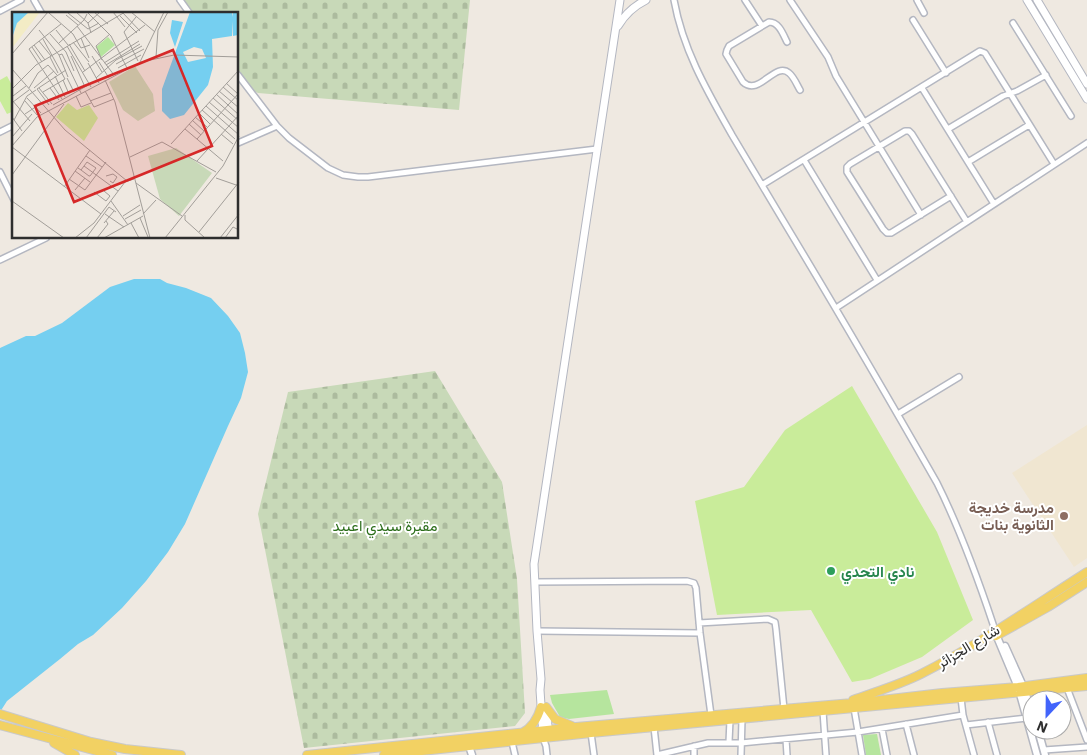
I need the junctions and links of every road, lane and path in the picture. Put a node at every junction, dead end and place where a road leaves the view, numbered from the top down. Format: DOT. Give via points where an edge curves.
graph roads {
  1 [pos="21,0"];
  2 [pos="34,0"];
  3 [pos="180,0"];
  4 [pos="620,0"];
  5 [pos="646,0"];
  6 [pos="674,0"];
  7 [pos="745,0"];
  8 [pos="790,0"];
  9 [pos="917,0"];
  10 [pos="1027,0"];
  11 [pos="1036,0"];
  12 [pos="0,11"];
  13 [pos="41,12"];
  14 [pos="189,12"];
  15 [pos="924,13"];
  16 [pos="913,20"];
  17 [pos="1013,23"];
  18 [pos="762,26"];
  19 [pos="616,31"];
  20 [pos="787,42"];
  21 [pos="946,73"];
  22 [pos="1046,75"];
  23 [pos="239,76"];
  24 [pos="1087,84"];
  25 [pos="922,88"];
  26 [pos="800,90"];
  27 [pos="1010,94"];
  28 [pos="1087,99"];
  29 [pos="1071,116"];
  30 [pos="864,122"];
  31 [pos="1029,125"];
  32 [pos="12,126"];
  33 [pos="277,126"];
  34 [pos="948,129"];
  35 [pos="0,132"];
  36 [pos="239,143"];
  37 [pos="1087,143"];
  38 [pos="879,147"];
  39 [pos="597,149"];
  40 [pos="804,160"];
  41 [pos="968,162"];
  42 [pos="1054,164"];
  43 [pos="0,172"];
  44 [pos="762,186"];
  45 [pos="12,196"];
  46 [pos="951,196"];
  47 [pos="994,204"];
  48 [pos="921,215"];
  49 [pos="967,222"];
  50 [pos="33,240"];
  51 [pos="0,258"];
  52 [pos="877,280"];
  53 [pos="836,308"];
  54 [pos="959,377"];
  55 [pos="898,414"];
  56 [pos="1087,572"];
  57 [pos="535,582"];
  58 [pos="1087,582"];
  59 [pos="699,623"];
  60 [pos="537,631"];
  61 [pos="996,631"];
  62 [pos="700,633"];
  63 [pos="1087,678"];
  64 [pos="1087,686"];
  65 [pos="1067,688"];
  66 [pos="1021,690"];
  67 [pos="1022,696"];
  68 [pos="961,698"];
  69 [pos="864,702"];
  70 [pos="544,707"];
  71 [pos="848,707"];
  72 [pos="784,709"];
  73 [pos="823,711"];
  74 [pos="0,714"];
  75 [pos="711,715"];
  76 [pos="964,715"];
  77 [pos="1022,718"];
  78 [pos="742,719"];
  79 [pos="730,720"];
  80 [pos="988,722"];
  81 [pos="906,724"];
  82 [pos="966,725"];
  83 [pos="4,727"];
  84 [pos="576,727"];
  85 [pos="654,727"];
  86 [pos="882,728"];
  87 [pos="858,732"];
  88 [pos="591,733"];
  89 [pos="521,734"];
  90 [pos="825,735"];
  91 [pos="44,737"];
  92 [pos="546,737"];
  93 [pos="786,738"];
  94 [pos="1033,740"];
  95 [pos="1041,740"];
  96 [pos="1087,740"];
  97 [pos="512,742"];
  98 [pos="729,742"];
  99 [pos="741,743"];
  100 [pos="469,746"];
  101 [pos="694,746"];
  102 [pos="1087,747"];
  103 [pos="1072,748"];
  104 [pos="125,752"];
  105 [pos="138,753"];
  106 [pos="411,753"];
  107 [pos="1044,753"];
  108 [pos="75,755"];
  109 [pos="112,755"];
  110 [pos="181,755"];
  111 [pos="307,755"];
  112 [pos="384,755"];
  113 [pos="472,755"];
  114 [pos="515,755"];
  115 [pos="547,755"];
  116 [pos="594,755"];
  117 [pos="657,755"];
  118 [pos="694,755"];
  119 [pos="741,755"];
  120 [pos="788,755"];
  121 [pos="826,755"];
  122 [pos="862,755"];
  123 [pos="887,755"];
  124 [pos="914,755"];
  125 [pos="974,755"];
  126 [pos="998,755"];
  127 [pos="1037,755"];
  128 [pos="1075,755"];
  1 -- 12 [label="street"];
  2 -- 13 [label="street"];
  3 -- 14 [label="street"];
  4 -- 19 [label="main road"];
  5 -- 19 [label="main road" via="627,13"];
  6 -- 44 [label="street" via="697,72"];
  7 -- 18 [label="street"];
  8 -- 30 [label="street" via="828,57"];
  9 -- 15 [label="street"];
  10 -- 28 [label="main road"];
  11 -- 24 [label="main road"];
  16 -- 21 [label="street"];
  17 -- 22 [label="street"];
  18 -- 20 [label="street" via="775,23"];
  18 -- 26 [label="street" via="729,46 726,57 747,85 754,86 783,70 790,74"];
  19 -- 39 [label="main road"];
  21 -- 25 [label="street"];
  21 -- 27 [label="street" via="982,51"];
  22 -- 27 [label="street"];
  22 -- 29 [label="street"];
  23 -- 33 [label="street"];
  25 -- 30 [label="street"];
  25 -- 34 [label="street"];
  27 -- 31 [label="street"];
  27 -- 34 [label="street"];
  30 -- 38 [label="street"];
  30 -- 40 [label="street"];
  31 -- 41 [label="street"];
  31 -- 42 [label="street"];
  32 -- 35 [label="street"];
  33 -- 36 [label="street"];
  33 -- 39 [label="street" via="328,168 350,177"];
  34 -- 41 [label="street"];
  37 -- 42 [label="street"];
  38 -- 46 [label="street" via="904,131 910,132"];
  38 -- 48 [label="street"];
  38 -- 48 [label="street" via="850,164 847,172 882,229 891,233"];
  39 -- 57 [label="main road" via="537,541"];
  40 -- 44 [label="street"];
  40 -- 52 [label="street"];
  41 -- 47 [label="street"];
  42 -- 47 [label="street"];
  43 -- 45 [label="street"];
  44 -- 53 [label="street"];
  46 -- 48 [label="street"];
  46 -- 49 [label="street"];
  47 -- 49 [label="street"];
  49 -- 52 [label="street"];
  50 -- 51 [label="street"];
  52 -- 53 [label="street"];
  53 -- 55 [label="street"];
  54 -- 55 [label="street"];
  55 -- 61 [label="street" via="950,508"];
  56 -- 61 [label="main road, شارع الجزائر"];
  57 -- 59 [label="street" via="691,582 696,588"];
  57 -- 60 [label="main road"];
  58 -- 61 [label="main road, شارع الجزائر" via="1048,606"];
  59 -- 62 [label="street"];
  59 -- 72 [label="street" via="774,622"];
  60 -- 62 [label="street"];
  60 -- 70 [label="main road"];
  61 -- 66 [label="street"];
  61 -- 69 [label="main road, شارع الجزائر" via="914,682"];
  61 -- 71 [label="main road, شارع الجزائر" via="921,674"];
  62 -- 75 [label="street"];
  63 -- 66 [label="main road"];
  64 -- 65 [label="main road"];
  65 -- 66 [label="main road"];
  65 -- 96 [label="street"];
  66 -- 67 [label="street"];
  66 -- 68 [label="main road"];
  66 -- 69 [label="main road"];
  68 -- 71 [label="main road"];
  68 -- 76 [label="street"];
  69 -- 71 [label="main road"];
  70 -- 84 [label="main road" via="555,719"];
  70 -- 89 [label="main road" via="537,720"];
  70 -- 92 [label="main road"];
  71 -- 72 [label="main road"];
  71 -- 73 [label="main road"];
  71 -- 87 [label="street"];
  72 -- 75 [label="main road"];
  73 -- 78 [label="main road"];
  73 -- 90 [label="street"];
  74 -- 104 [label="main road"];
  75 -- 84 [label="main road"];
  76 -- 81 [label="street"];
  76 -- 82 [label="street"];
  77 -- 80 [label="street"];
  78 -- 79 [label="main road"];
  78 -- 99 [label="street"];
  79 -- 85 [label="main road"];
  79 -- 98 [label="street"];
  80 -- 82 [label="street"];
  80 -- 126 [label="street"];
  81 -- 86 [label="street"];
  81 -- 124 [label="street"];
  82 -- 125 [label="street"];
  83 -- 91 [label="main road"];
  84 -- 92 [label="main road"];
  85 -- 88 [label="main road"];
  85 -- 117 [label="street"];
  86 -- 87 [label="street"];
  86 -- 123 [label="street"];
  87 -- 90 [label="street"];
  87 -- 122 [label="street"];
  88 -- 92 [label="main road"];
  88 -- 116 [label="street"];
  89 -- 92 [label="main road"];
  89 -- 111 [label="main road"];
  90 -- 93 [label="street"];
  90 -- 121 [label="street"];
  91 -- 108 [label="main road"];
  91 -- 109 [label="main road"];
  92 -- 97 [label="main road"];
  92 -- 115 [label="street"];
  93 -- 99 [label="street"];
  93 -- 120 [label="street"];
  94 -- 127 [label="street"];
  95 -- 107 [label="street"];
  97 -- 100 [label="main road"];
  97 -- 114 [label="street"];
  98 -- 99 [label="street"];
  98 -- 101 [label="street"];
  99 -- 119 [label="street"];
  100 -- 106 [label="main road"];
  100 -- 113 [label="street"];
  101 -- 117 [label="street"];
  101 -- 118 [label="street"];
  102 -- 103 [label="street"];
  103 -- 107 [label="street"];
  103 -- 128 [label="street"];
  104 -- 105 [label="main road"];
  105 -- 110 [label="main road"];
  106 -- 112 [label="main road"];
}
